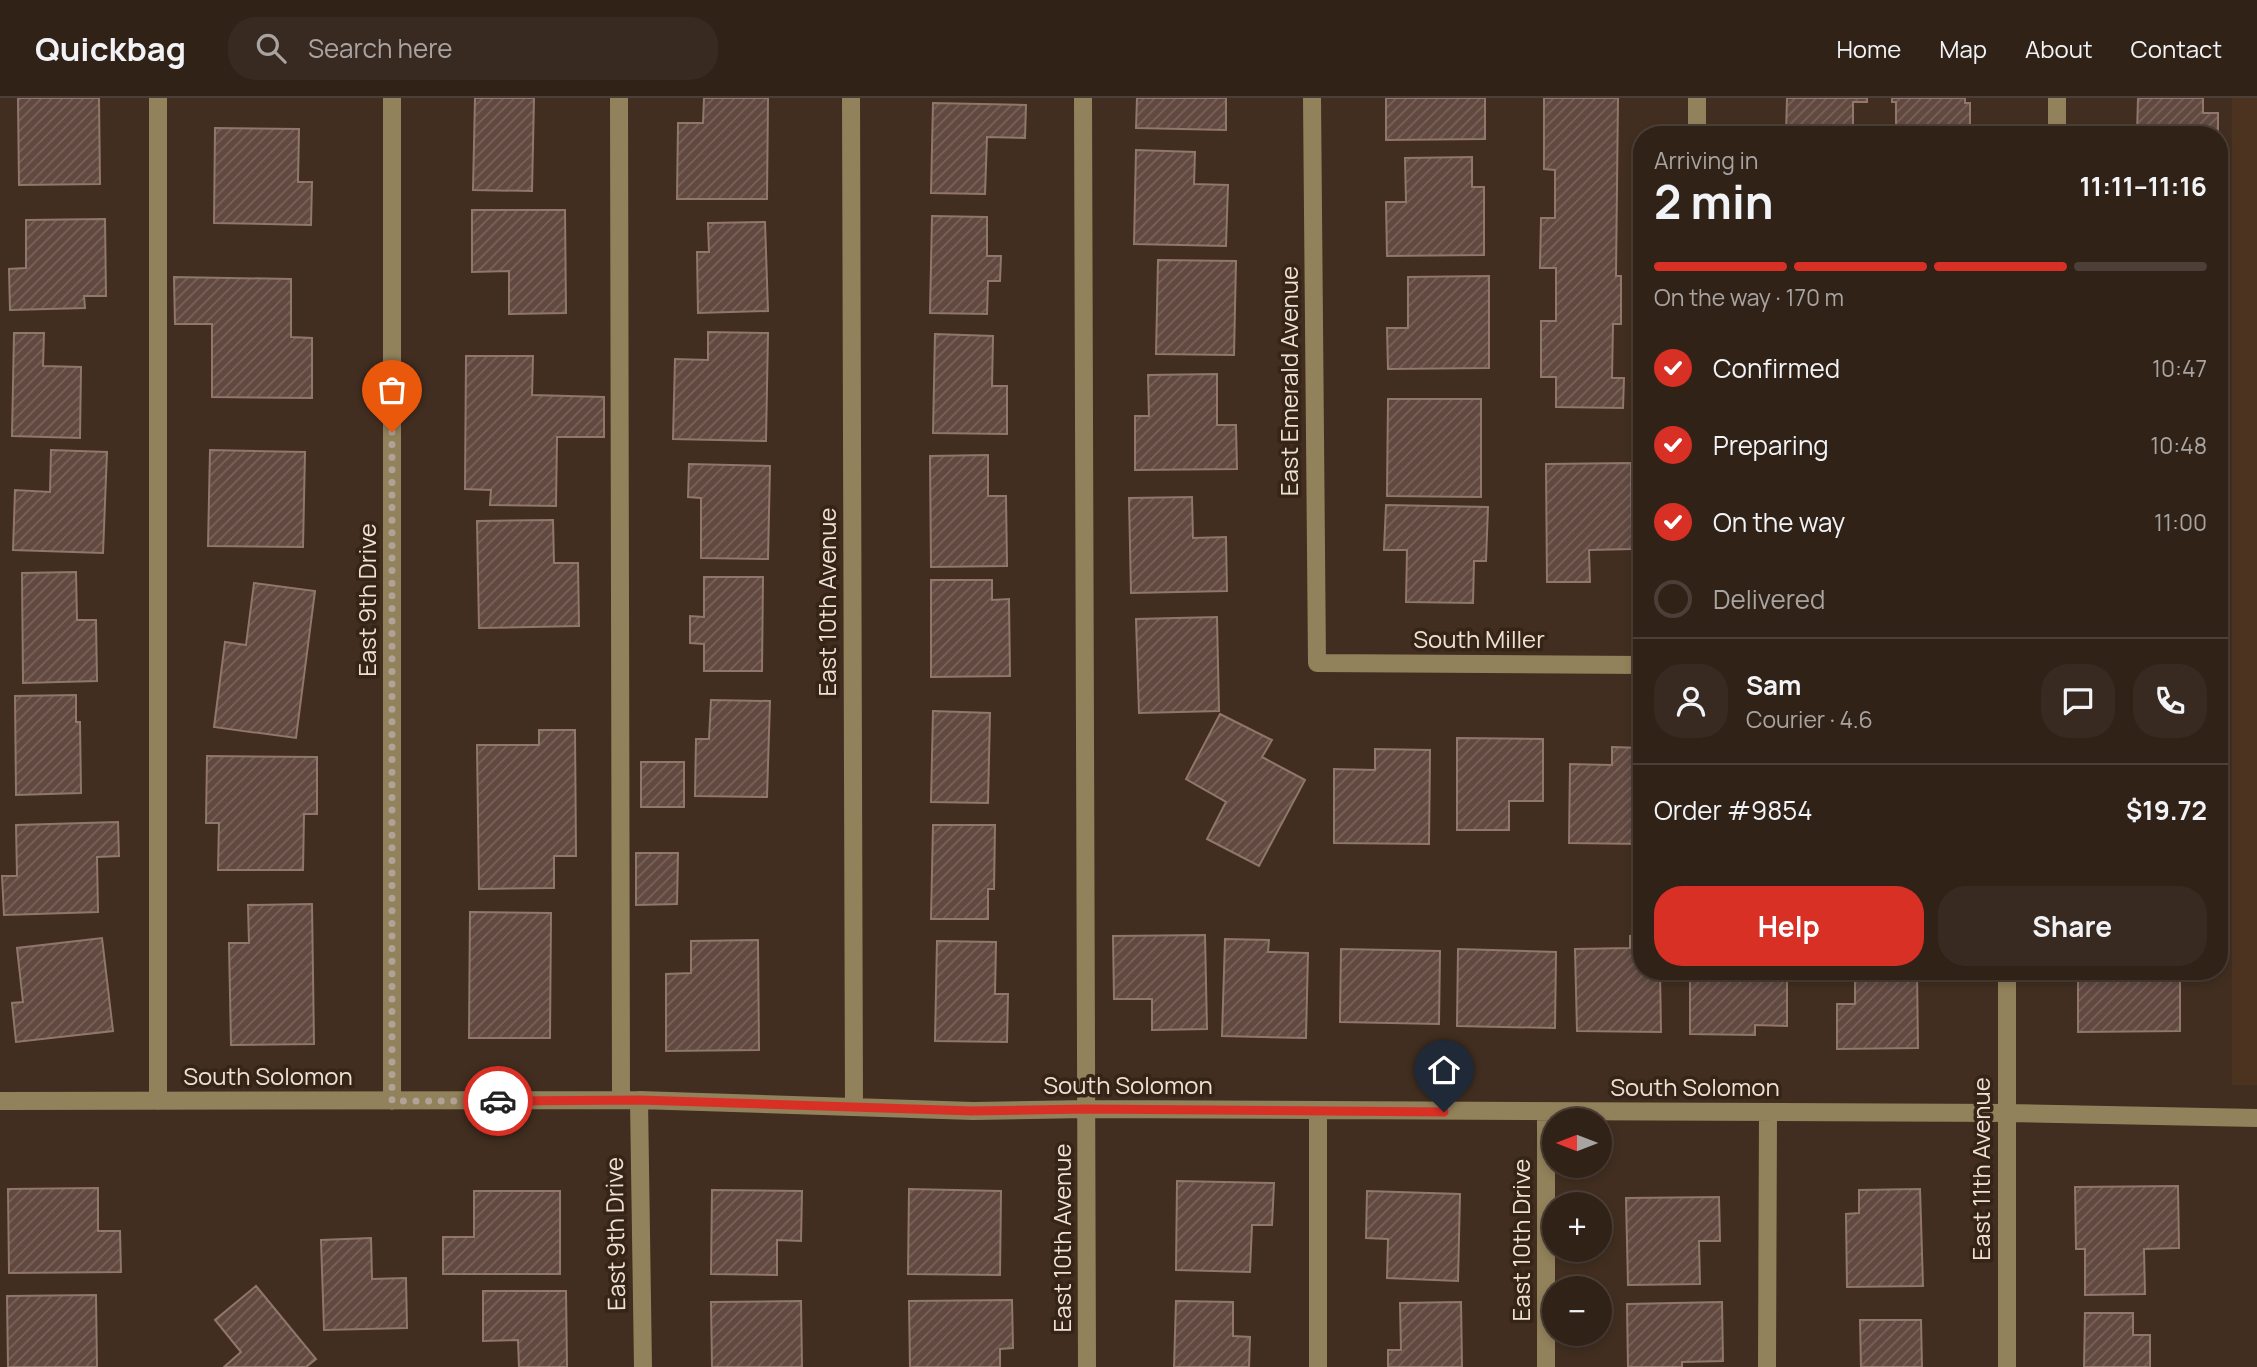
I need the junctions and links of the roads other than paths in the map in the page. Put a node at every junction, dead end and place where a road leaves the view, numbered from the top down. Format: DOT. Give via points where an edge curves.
graph roads {
  1 [pos="158,98"];
  2 [pos="392,98"];
  3 [pos="619,98"];
  4 [pos="851,98"];
  5 [pos="1083,98"];
  6 [pos="1312,98"];
  7 [pos="1697,98"];
  8 [pos="2057,98"];
  9 [pos="1697,126"];
  10 [pos="2057,126"];
  11 [pos="1317,663"];
  12 [pos="1633,665"];
  13 [pos="2007,980"];
  14 [pos="630,1100"];
  15 [pos="0,1101"];
  16 [pos="159,1101"];
  17 [pos="392,1101"];
  18 [pos="854,1107"];
  19 [pos="1087,1109"];
  20 [pos="1318,1111"];
  21 [pos="1542,1112"];
  22 [pos="1612,1112"];
  23 [pos="1768,1112"];
  24 [pos="2007,1113"];
  25 [pos="2257,1118"];
  26 [pos="1546,1178"];
  27 [pos="643,1367"];
  28 [pos="1087,1367"];
  29 [pos="1318,1367"];
  30 [pos="1546,1367"];
  31 [pos="1767,1367"];
  32 [pos="2007,1367"];
  1 -- 16 [label="street"];
  2 -- 17 [label="street, East 9th Drive"];
  3 -- 14 [label="street, East 9th Drive"];
  4 -- 18 [label="street, East 10th Avenue"];
  5 -- 19 [label="street, East 10th Avenue"];
  6 -- 11 [label="street, East Emerald Avenue"];
  7 -- 9 [label="street"];
  8 -- 10 [label="street"];
  11 -- 12 [label="street, South Miller"];
  13 -- 24 [label="street, East 11th Avenue"];
  14 -- 17 [label="street, South Solomon"];
  14 -- 18 [label="street, South Solomon"];
  14 -- 27 [label="street, East 9th Drive"];
  15 -- 16 [label="street, South Solomon"];
  16 -- 17 [label="street, South Solomon"];
  18 -- 19 [label="street, South Solomon"];
  19 -- 20 [label="street, South Solomon"];
  19 -- 28 [label="street, East 10th Avenue"];
  20 -- 21 [label="street, South Solomon"];
  20 -- 29 [label="street"];
  22 -- 23 [label="street, South Solomon"];
  23 -- 24 [label="street, South Solomon"];
  23 -- 31 [label="street"];
  24 -- 25 [label="street, South Solomon"];
  24 -- 32 [label="street, East 11th Avenue"];
  26 -- 30 [label="street, East 10th Drive"];
}
